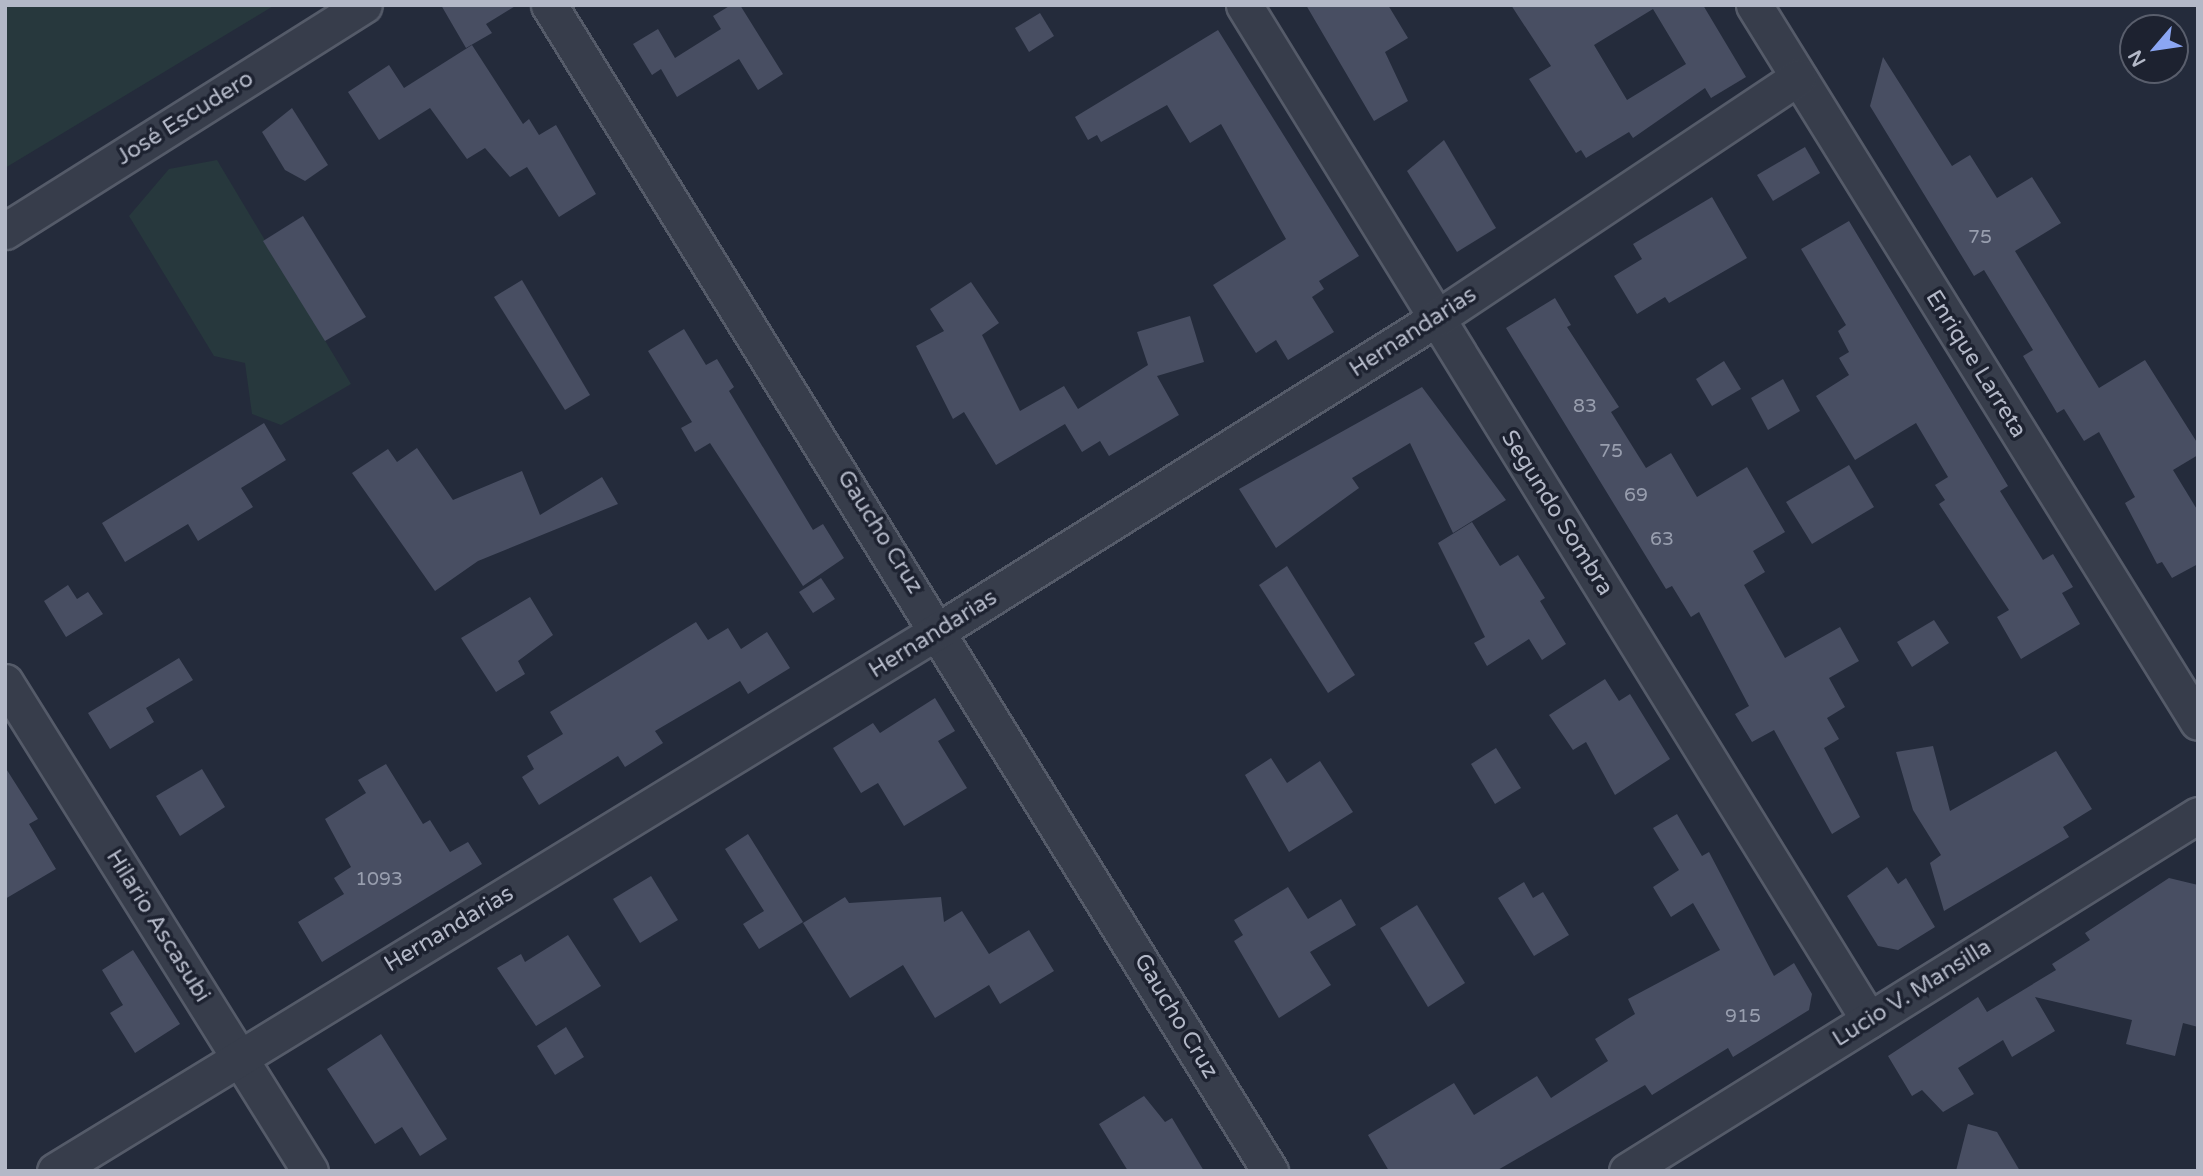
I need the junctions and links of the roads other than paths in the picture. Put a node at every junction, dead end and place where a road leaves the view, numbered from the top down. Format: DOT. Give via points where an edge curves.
graph roads {
  1 [pos="364,5"];
  2 [pos="549,5"];
  3 [pos="1244,5"];
  4 [pos="1755,5"];
  5 [pos="1798,77"];
  6 [pos="5,231"];
  7 [pos="1437,318"];
  8 [pos="941,629"];
  9 [pos="5,682"];
  10 [pos="2198,722"];
  11 [pos="2198,816"];
  12 [pos="1869,1020"];
  13 [pos="239,1057"];
  14 [pos="55,1171"];
  15 [pos="310,1171"];
  16 [pos="1270,1171"];
  17 [pos="1627,1171"];
  1 -- 6 [label="street, José Escudero"];
  2 -- 8 [label="street, Gaucho Cruz"];
  3 -- 7 [label="street, Segundo Sombra"];
  4 -- 5 [label="street, Enrique Larreta"];
  5 -- 7 [label="street, Hernandarias"];
  5 -- 10 [label="street, Enrique Larreta"];
  7 -- 8 [label="street, Hernandarias"];
  7 -- 12 [label="street, Segundo Sombra"];
  8 -- 13 [label="street, Hernandarias"];
  8 -- 16 [label="street, Gaucho Cruz"];
  9 -- 13 [label="street, Hilario Ascasubi"];
  11 -- 12 [label="street, Lucio V. Mansilla"];
  12 -- 17 [label="street, Lucio V. Mansilla"];
  13 -- 14 [label="street, Hernandarias"];
  13 -- 15 [label="street, Hilario Ascasubi"];
}
